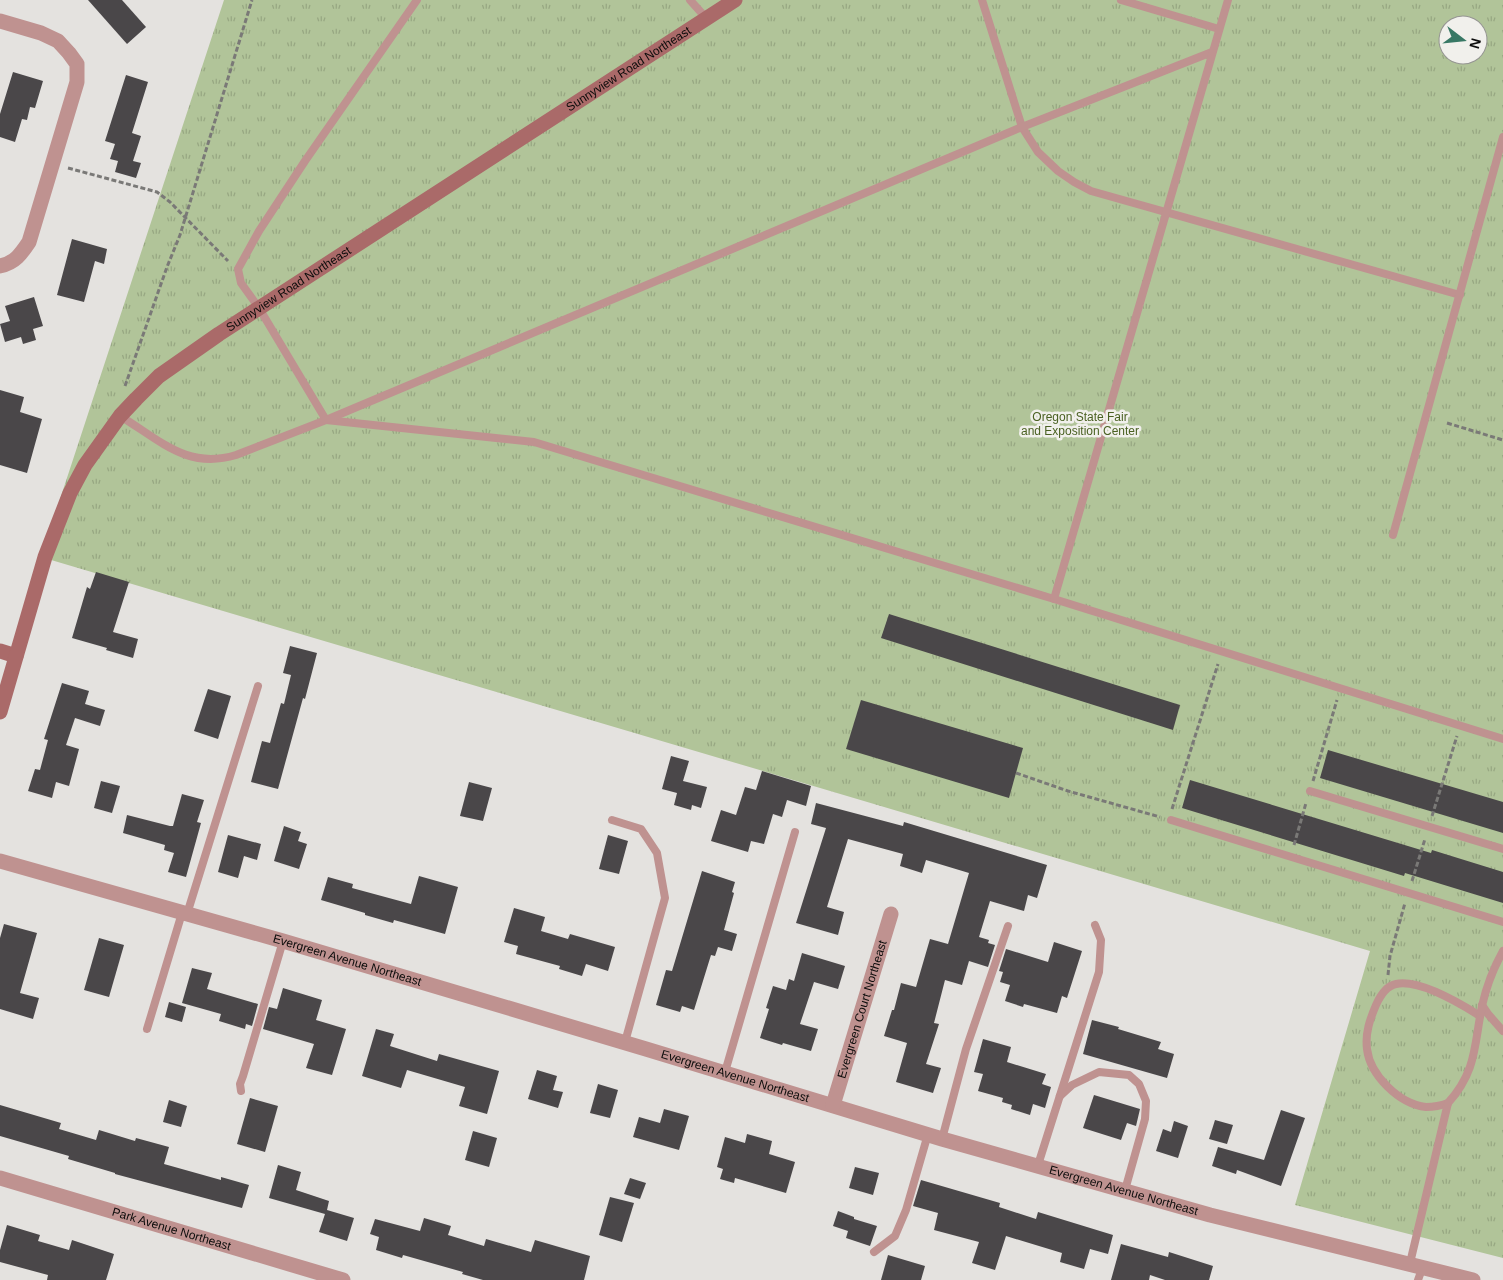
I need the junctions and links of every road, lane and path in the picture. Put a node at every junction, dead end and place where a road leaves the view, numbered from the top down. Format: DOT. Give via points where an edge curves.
graph roads {
  1 [pos="252,0"];
  2 [pos="417,0"];
  3 [pos="690,0"];
  4 [pos="735,0"];
  5 [pos="982,0"];
  6 [pos="1121,0"];
  7 [pos="1228,0"];
  8 [pos="707,19"];
  9 [pos="0,21"];
  10 [pos="1219,29"];
  11 [pos="1212,52"];
  12 [pos="1022,127"];
  13 [pos="1503,138"];
  14 [pos="53,164"];
  15 [pos="1166,212"];
  16 [pos="185,217"];
  17 [pos="239,265"];
  18 [pos="0,266"];
  19 [pos="1460,295"];
  20 [pos="259,308"];
  21 [pos="120,416"];
  22 [pos="326,420"];
  23 [pos="1447,423"];
  24 [pos="1503,440"];
  25 [pos="1393,535"];
  26 [pos="1054,599"];
  27 [pos="0,651"];
  28 [pos="16,656"];
  29 [pos="1226,666"];
  30 [pos="258,686"];
  31 [pos="1328,697"];
  32 [pos="1346,702"];
  33 [pos="0,712"];
  34 [pos="1448,733"];
  35 [pos="1457,736"];
  36 [pos="1466,738"];
  37 [pos="1503,739"];
  38 [pos="1016,773"];
  39 [pos="1310,791"];
  40 [pos="612,820"];
  41 [pos="1170,820"];
  42 [pos="1429,827"];
  43 [pos="795,832"];
  44 [pos="1503,849"];
  45 [pos="0,861"];
  46 [pos="1408,893"];
  47 [pos="184,913"];
  48 [pos="891,914"];
  49 [pos="1503,922"];
  50 [pos="1095,925"];
  51 [pos="1008,926"];
  52 [pos="283,941"];
  53 [pos="1503,951"];
  54 [pos="1387,988"];
  55 [pos="1482,1005"];
  56 [pos="1480,1016"];
  57 [pos="148,1029"];
  58 [pos="1503,1031"];
  59 [pos="625,1042"];
  60 [pos="725,1072"];
  61 [pos="241,1091"];
  62 [pos="1059,1097"];
  63 [pos="1448,1104"];
  64 [pos="833,1105"];
  65 [pos="935,1137"];
  66 [pos="1038,1166"];
  67 [pos="0,1178"];
  68 [pos="1125,1190"];
  69 [pos="874,1252"];
  70 [pos="1417,1270"];
  71 [pos="343,1280"];
  72 [pos="1473,1280"];
  1 -- 16 [label="path"];
  2 -- 17 [label="lane" via="305,161"];
  3 -- 8 [label="lane"];
  4 -- 8 [label="main road, Sunnyview Road Northeast"];
  5 -- 12 [label="lane"];
  6 -- 10 [label="lane"];
  7 -- 10 [label="lane"];
  8 -- 20 [label="main road, Sunnyview Road Northeast"];
  9 -- 14 [label="street" via="58,41 78,64 77,82"];
  10 -- 11 [label="lane"];
  11 -- 12 [label="lane"];
  11 -- 15 [label="lane"];
  12 -- 15 [label="lane" via="1038,152 1074,182 1091,191"];
  12 -- 22 [label="lane"];
  13 -- 19 [label="lane"];
  14 -- 16 [label="path" via="157,192"];
  14 -- 18 [label="street" via="29,242 19,257"];
  15 -- 19 [label="lane"];
  15 -- 26 [label="lane"];
  16 -- 17 [label="path" via="225,260"];
  16 -- 21 [label="path" via="128,374"];
  17 -- 20 [label="lane" via="241,283"];
  19 -- 25 [label="lane"];
  20 -- 21 [label="main road, Sunnyview Road Northeast" via="159,376"];
  20 -- 22 [label="lane"];
  21 -- 22 [label="lane" via="174,450 206,460 222,460"];
  21 -- 28 [label="main road, Sunnyview Road Northeast" via="85,465 70,493 45,557"];
  22 -- 26 [label="lane" via="534,442"];
  23 -- 24 [label="path"];
  26 -- 37 [label="lane"];
  27 -- 28 [label="main road"];
  28 -- 33 [label="main road, Sunnyview Road Northeast"];
  29 -- 41 [label="path" via="1217,663 1172,804"];
  30 -- 47 [label="lane"];
  31 -- 32 [label="path"];
  34 -- 35 [label="path"];
  35 -- 36 [label="path"];
  35 -- 42 [label="path"];
  38 -- 41 [label="path"];
  39 -- 42 [label="lane"];
  40 -- 59 [label="lane" via="641,829 657,853 665,898"];
  41 -- 46 [label="lane"];
  42 -- 44 [label="lane"];
  42 -- 46 [label="path"];
  43 -- 60 [label="lane"];
  45 -- 47 [label="street, Evergreen Avenue Northeast"];
  46 -- 49 [label="lane"];
  46 -- 54 [label="path" via="1390,956"];
  47 -- 52 [label="street, Evergreen Avenue Northeast"];
  47 -- 57 [label="lane"];
  48 -- 64 [label="street, Evergreen Court Northeast"];
  50 -- 62 [label="lane" via="1100,940 1099,972"];
  51 -- 65 [label="lane"];
  52 -- 59 [label="street, Evergreen Avenue Northeast"];
  52 -- 61 [label="lane" via="242,1076"];
  53 -- 55 [label="lane"];
  54 -- 56 [label="lane" via="1398,984 1419,986"];
  54 -- 63 [label="lane" via="1370,1018 1366,1033 1373,1069 1390,1089 1409,1102 1437,1107"];
  55 -- 56 [label="lane"];
  55 -- 58 [label="lane"];
  56 -- 63 [label="lane" via="1469,1071 1459,1092"];
  59 -- 60 [label="street, Evergreen Avenue Northeast"];
  60 -- 64 [label="street, Evergreen Avenue Northeast"];
  62 -- 66 [label="lane"];
  62 -- 68 [label="lane" via="1099,1072 1129,1075 1139,1084 1146,1101 1145,1119"];
  63 -- 70 [label="lane"];
  64 -- 65 [label="street, Evergreen Avenue Northeast"];
  65 -- 66 [label="street, Evergreen Avenue Northeast"];
  65 -- 69 [label="lane" via="895,1236"];
  66 -- 68 [label="street, Evergreen Avenue Northeast"];
  67 -- 71 [label="street, Park Avenue Northeast"];
  68 -- 70 [label="street, Evergreen Avenue Northeast"];
  70 -- 72 [label="street, Evergreen Avenue Northeast"];
}
